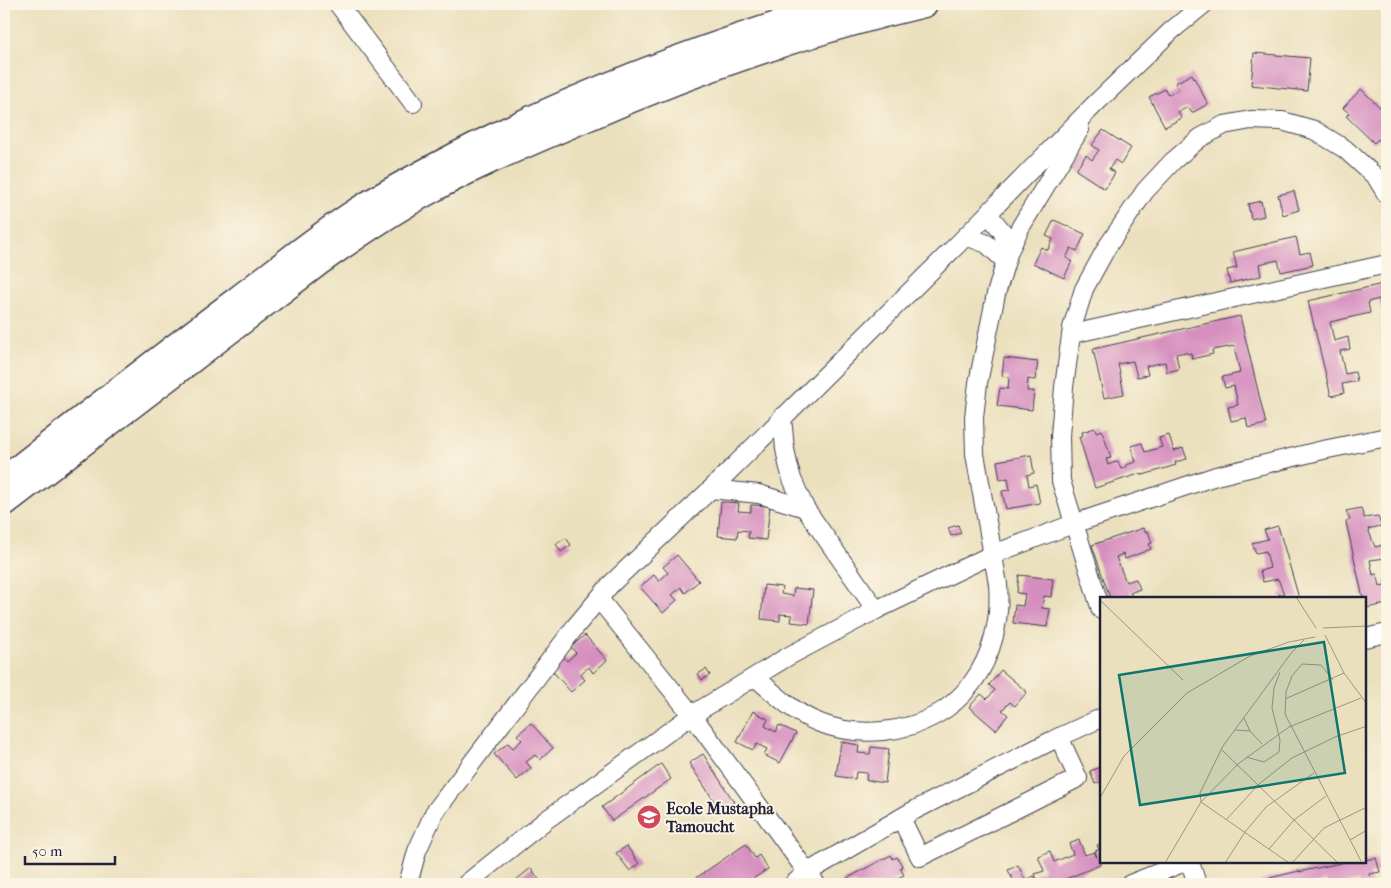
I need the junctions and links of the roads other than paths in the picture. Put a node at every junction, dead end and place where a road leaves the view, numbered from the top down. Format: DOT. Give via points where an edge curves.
graph roads {
  1 [pos="338,4"];
  2 [pos="846,4"];
  3 [pos="924,4"];
  4 [pos="1204,4"];
  5 [pos="414,103"];
  6 [pos="1096,104"];
  7 [pos="1387,195"];
  8 [pos="988,214"];
  9 [pos="966,236"];
  10 [pos="1007,256"];
  11 [pos="1387,264"];
  12 [pos="1072,334"];
  13 [pos="782,417"];
  14 [pos="1387,437"];
  15 [pos="4,480"];
  16 [pos="711,489"];
  17 [pos="4,503"];
  18 [pos="805,508"];
  19 [pos="1073,524"];
  20 [pos="991,555"];
  21 [pos="598,599"];
  22 [pos="1100,607"];
  23 [pos="876,610"];
  24 [pos="1387,633"];
  25 [pos="1366,638"];
  26 [pos="755,677"];
  27 [pos="692,715"];
  28 [pos="1100,718"];
  29 [pos="1059,738"];
  30 [pos="901,818"];
  31 [pos="1182,863"];
  32 [pos="1190,863"];
  33 [pos="812,878"];
  34 [pos="408,884"];
  35 [pos="466,884"];
  36 [pos="793,884"];
  37 [pos="1130,884"];
  38 [pos="1197,884"];
  1 -- 5 [label="street"];
  2 -- 15 [label="highway" via="715,45 615,82 524,122 406,182 304,250"];
  3 -- 17 [label="highway" via="823,31 720,64 551,133 427,192 371,225 319,262"];
  4 -- 6 [label="street" via="1171,31"];
  6 -- 8 [label="street"];
  6 -- 10 [label="street" via="1020,228"];
  7 -- 12 [label="street" via="1376,178 1345,149 1314,130 1282,121 1251,120 1224,125 1200,138 1173,161 1145,192 1107,247 1084,289"];
  8 -- 9 [label="street"];
  8 -- 10 [label="street" via="1002,231"];
  9 -- 10 [label="street"];
  9 -- 13 [label="street"];
  10 -- 20 [label="street" via="984,348 974,418 975,454"];
  11 -- 12 [label="street"];
  12 -- 19 [label="street" via="1060,436 1061,481"];
  13 -- 16 [label="street"];
  13 -- 18 [label="street" via="788,464"];
  14 -- 19 [label="street" via="1216,476"];
  16 -- 18 [label="street" via="759,494"];
  16 -- 21 [label="street"];
  18 -- 23 [label="street"];
  19 -- 20 [label="street"];
  19 -- 22 [label="street"];
  20 -- 23 [label="street"];
  20 -- 26 [label="street" via="998,584 996,631 974,681 958,700 938,715 914,726 893,730 868,733 843,730 819,723 796,711"];
  21 -- 27 [label="street"];
  21 -- 34 [label="street" via="434,813 416,851"];
  23 -- 26 [label="street"];
  24 -- 25 [label="street"];
  26 -- 27 [label="street"];
  27 -- 33 [label="street"];
  27 -- 35 [label="street" via="546,820"];
  28 -- 29 [label="street"];
  29 -- 30 [label="street"];
  29 -- 30 [label="street" via="1078,778 920,857"];
  30 -- 33 [label="street"];
  31 -- 37 [label="street"];
  32 -- 38 [label="street"];
  33 -- 36 [label="street"];
}
